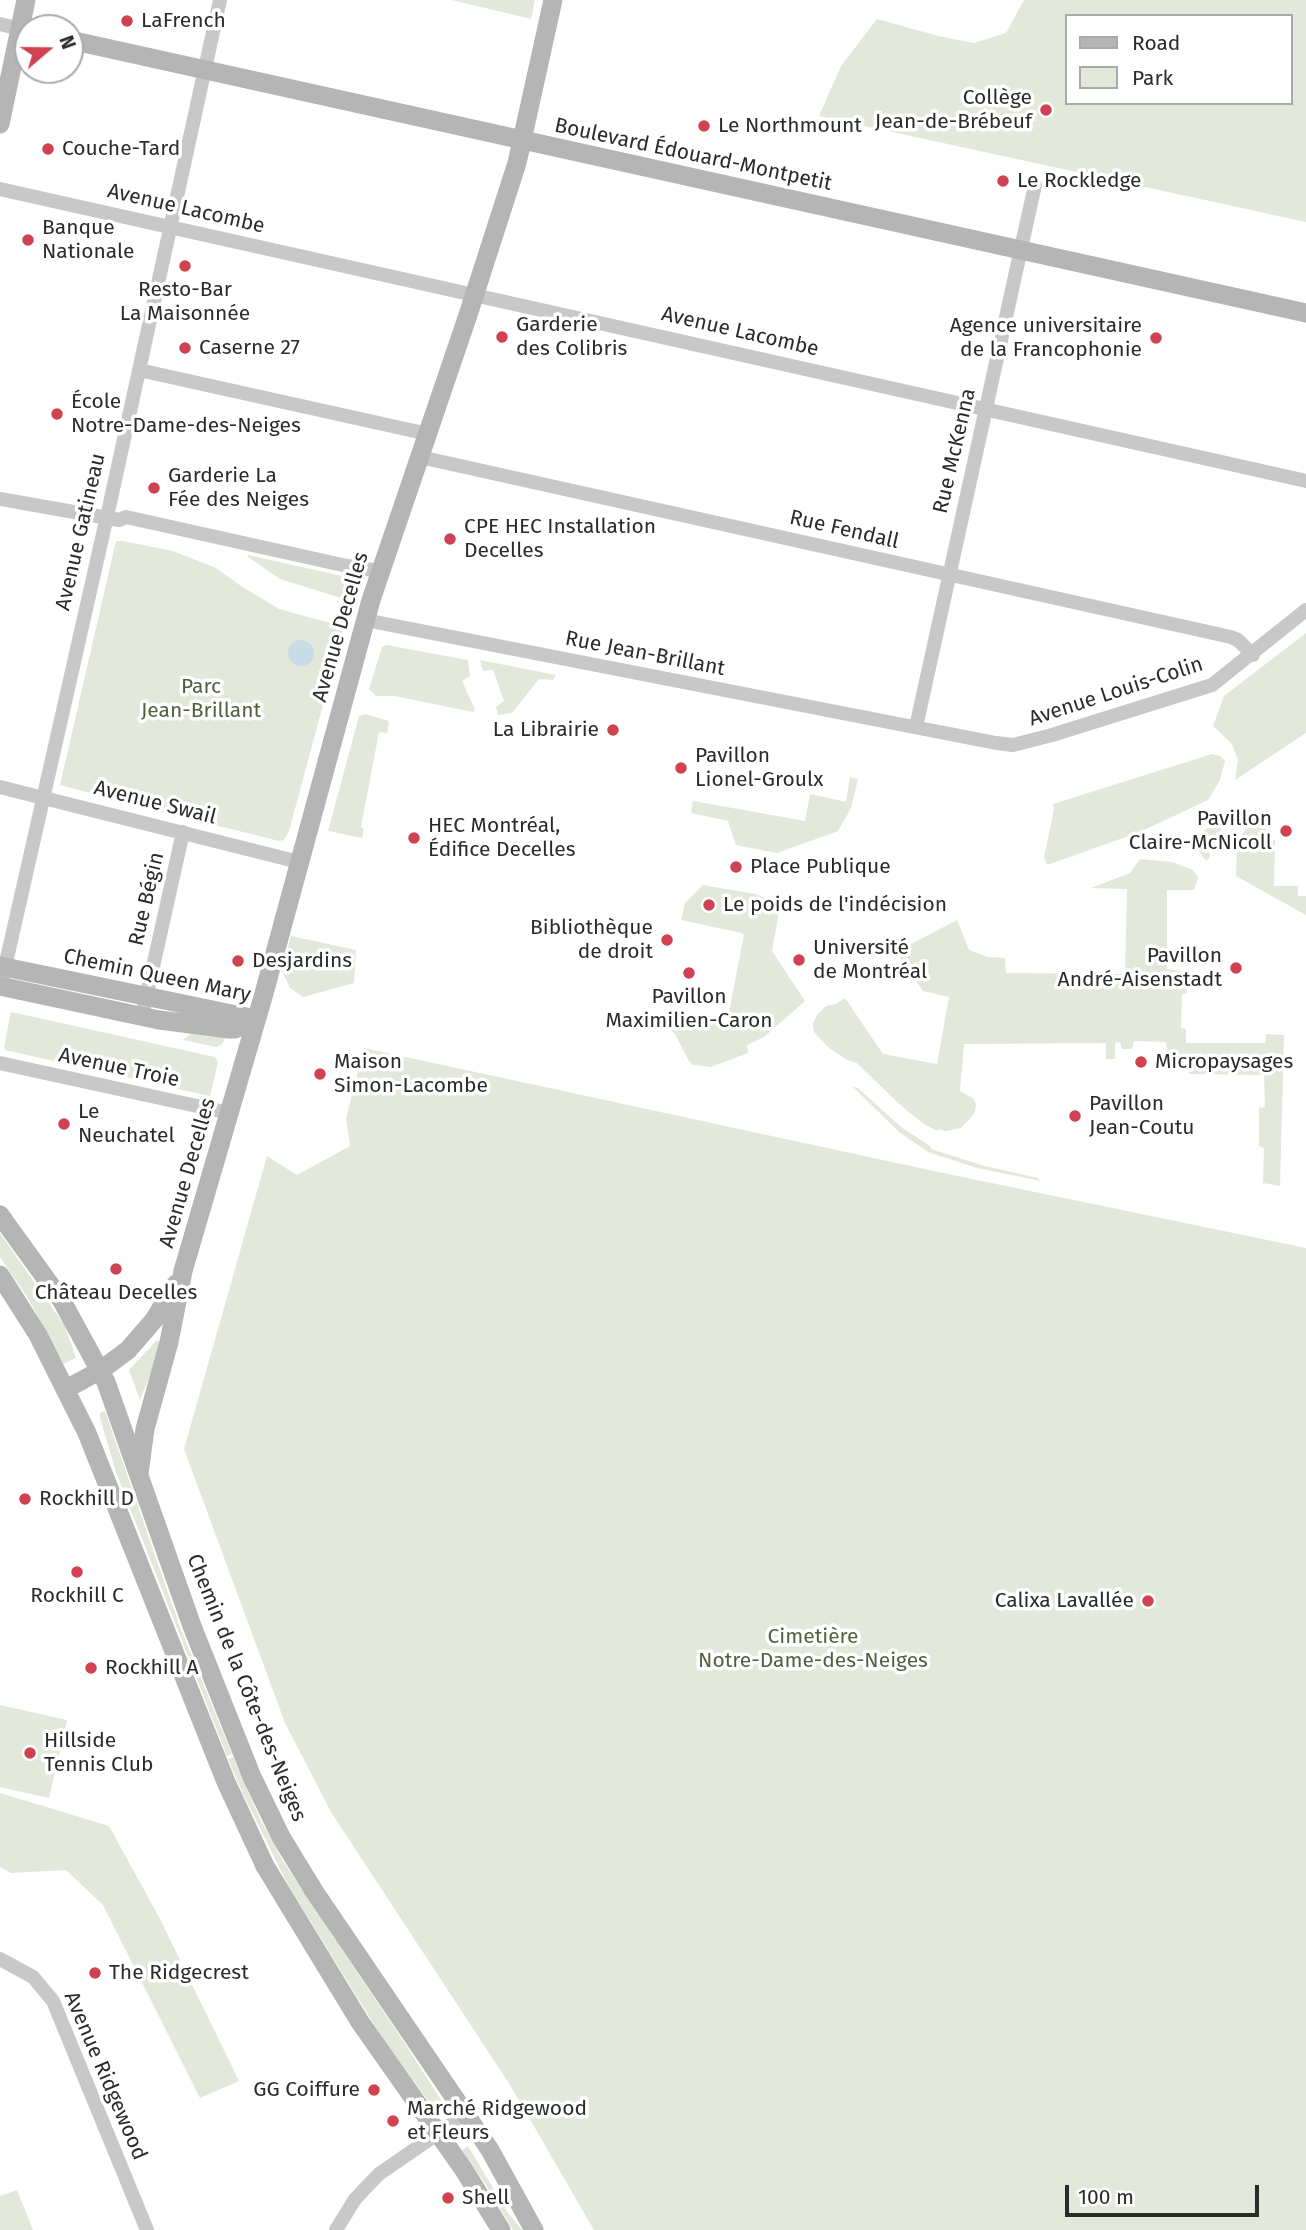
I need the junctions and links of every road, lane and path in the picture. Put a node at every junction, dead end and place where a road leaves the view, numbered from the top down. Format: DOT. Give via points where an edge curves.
graph roads {
  1 [pos="220,0"];
  2 [pos="552,0"];
  3 [pos="84,43"];
  4 [pos="14,69"];
  5 [pos="205,71"];
  6 [pos="0,124"];
  7 [pos="522,141"];
  8 [pos="1035,185"];
  9 [pos="0,190"];
  10 [pos="170,227"];
  11 [pos="1021,251"];
  12 [pos="474,295"];
  13 [pos="1306,313"];
  14 [pos="139,370"];
  15 [pos="986,409"];
  16 [pos="428,434"];
  17 [pos="420,457"];
  18 [pos="1306,481"];
  19 [pos="0,499"];
  20 [pos="106,518"];
  21 [pos="380,571"];
  22 [pos="949,576"];
  23 [pos="1306,610"];
  24 [pos="365,620"];
  25 [pos="1253,655"];
  26 [pos="916,727"];
  27 [pos="0,787"];
  28 [pos="43,797"];
  29 [pos="183,832"];
  30 [pos="299,862"];
  31 [pos="1,979"];
  32 [pos="147,995"];
  33 [pos="142,1016"];
  34 [pos="256,1020"];
  35 [pos="0,1063"];
  36 [pos="229,1113"];
  37 [pos="0,1215"];
  38 [pos="183,1271"];
  39 [pos="0,1275"];
  40 [pos="101,1370"];
  41 [pos="66,1389"];
  42 [pos="139,1474"];
  43 [pos="0,1959"];
  44 [pos="466,2115"];
  45 [pos="438,2133"];
  46 [pos="147,2230"];
  47 [pos="336,2230"];
  48 [pos="501,2230"];
  49 [pos="534,2230"];
  1 -- 5 [label="street, Avenue Gatineau"];
  2 -- 7 [label="street, Avenue Decelles"];
  3 -- 5 [label="street, Boulevard Édouard-Montpetit"];
  4 -- 6 [label="street"];
  5 -- 7 [label="street, Boulevard Édouard-Montpetit"];
  5 -- 10 [label="street, Avenue Gatineau"];
  7 -- 11 [label="street, Boulevard Édouard-Montpetit"];
  7 -- 12 [label="street, Avenue Decelles"];
  8 -- 11 [label="street, Rue McKenna"];
  9 -- 10 [label="street, Avenue Lacombe"];
  10 -- 12 [label="street, Avenue Lacombe"];
  10 -- 14 [label="street, Avenue Gatineau"];
  11 -- 13 [label="street, Boulevard Édouard-Montpetit"];
  11 -- 15 [label="street, Rue McKenna"];
  12 -- 15 [label="street, Avenue Lacombe"];
  12 -- 16 [label="street, Avenue Decelles"];
  14 -- 16 [label="street"];
  14 -- 20 [label="street, Avenue Gatineau"];
  15 -- 18 [label="street, Avenue Lacombe"];
  15 -- 22 [label="street, Rue McKenna"];
  16 -- 17 [label="street, Avenue Decelles"];
  17 -- 21 [label="street, Avenue Decelles"];
  17 -- 22 [label="street, Rue Fendall"];
  19 -- 20 [label="street"];
  20 -- 21 [label="street" via="126,517"];
  20 -- 28 [label="street, Avenue Gatineau"];
  21 -- 24 [label="street, Avenue Decelles"];
  22 -- 25 [label="street, Rue Fendall" via="1231,636"];
  22 -- 26 [label="street, Rue McKenna"];
  23 -- 25 [label="street, Avenue Louis-Colin"];
  24 -- 26 [label="street, Rue Jean-Brillant"];
  24 -- 30 [label="street, Avenue Decelles"];
  25 -- 26 [label="street, Avenue Louis-Colin" via="1203,689 1027,742 1004,744"];
  27 -- 28 [label="street, Avenue Swail"];
  28 -- 29 [label="street, Avenue Swail"];
  28 -- 31 [label="street, Avenue Gatineau"];
  29 -- 30 [label="street, Avenue Swail"];
  29 -- 32 [label="street, Rue Bégin"];
  30 -- 34 [label="street, Avenue Decelles"];
  31 -- 32 [label="street, Chemin Queen Mary"];
  31 -- 33 [label="street, Chemin Queen Mary"];
  32 -- 33 [label="street, Rue Bégin"];
  32 -- 34 [label="street, Chemin Queen Mary"];
  33 -- 34 [label="street, Chemin Queen Mary" via="229,1029"];
  34 -- 36 [label="street, Avenue Decelles"];
  35 -- 36 [label="street, Avenue Troie"];
  36 -- 38 [label="street, Avenue Decelles"];
  37 -- 40 [label="street, Chemin de la Côte-des-Neiges" via="62,1301"];
  38 -- 40 [label="street, Avenue Decelles" via="145,1332"];
  38 -- 42 [label="street, Avenue Decelles" via="145,1429"];
  39 -- 41 [label="street"];
  40 -- 41 [label="street, Avenue Decelles"];
  40 -- 42 [label="street, Chemin de la Côte-des-Neiges"];
  41 -- 45 [label="street" via="104,1472 218,1764 259,1853 349,2005"];
  42 -- 44 [label="street, Chemin de la Côte-des-Neiges" via="192,1626 275,1826"];
  43 -- 46 [label="street, Avenue Ridgewood" via="33,1977 53,2001"];
  44 -- 45 [label="street"];
  44 -- 49 [label="street, Chemin de la Côte-des-Neiges"];
  45 -- 47 [label="street" via="379,2174 355,2199"];
  45 -- 48 [label="street"];
}
